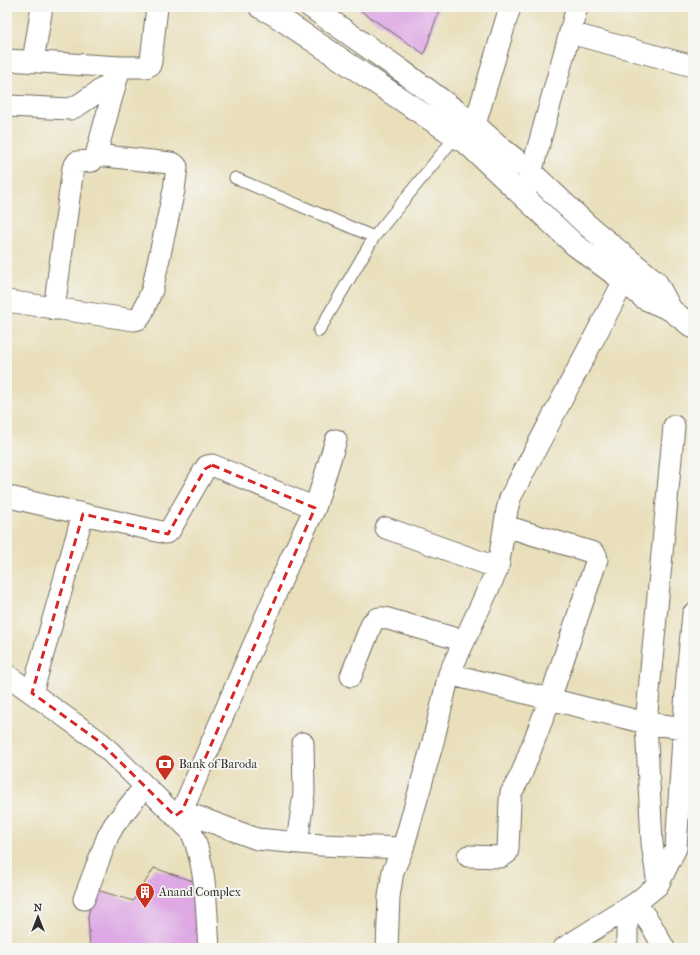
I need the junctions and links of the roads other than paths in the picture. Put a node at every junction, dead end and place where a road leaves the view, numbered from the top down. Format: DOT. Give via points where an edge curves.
graph roads {
  1 [pos="42,7"];
  2 [pos="157,7"];
  3 [pos="261,7"];
  4 [pos="311,7"];
  5 [pos="510,7"];
  6 [pos="577,7"];
  7 [pos="570,33"];
  8 [pos="7,60"];
  9 [pos="33,61"];
  10 [pos="693,66"];
  11 [pos="118,73"];
  12 [pos="7,107"];
  13 [pos="467,135"];
  14 [pos="96,155"];
  15 [pos="531,172"];
  16 [pos="234,178"];
  17 [pos="524,198"];
  18 [pos="374,238"];
  19 [pos="624,281"];
  20 [pos="7,301"];
  21 [pos="54,309"];
  22 [pos="671,310"];
  23 [pos="693,327"];
  24 [pos="319,331"];
  25 [pos="674,426"];
  26 [pos="336,440"];
  27 [pos="9,497"];
  28 [pos="314,508"];
  29 [pos="83,514"];
  30 [pos="505,526"];
  31 [pos="386,528"];
  32 [pos="498,568"];
  33 [pos="693,614"];
  34 [pos="464,641"];
  35 [pos="449,674"];
  36 [pos="7,675"];
  37 [pos="351,676"];
  38 [pos="32,693"];
  39 [pos="550,699"];
  40 [pos="646,723"];
  41 [pos="685,728"];
  42 [pos="303,743"];
  43 [pos="145,786"];
  44 [pos="179,813"];
  45 [pos="297,843"];
  46 [pos="403,848"];
  47 [pos="468,856"];
  48 [pos="658,885"];
  49 [pos="84,899"];
  50 [pos="631,906"];
  51 [pos="209,948"];
  52 [pos="387,948"];
  53 [pos="564,948"];
  54 [pos="627,948"];
  55 [pos="664,948"];
  1 -- 9 [label="street"];
  2 -- 11 [label="street" via="150,65"];
  3 -- 13 [label="main road"];
  4 -- 13 [label="main road" via="402,71"];
  5 -- 13 [label="street"];
  6 -- 7 [label="street"];
  7 -- 10 [label="street"];
  7 -- 15 [label="street"];
  8 -- 9 [label="street"];
  9 -- 11 [label="street"];
  11 -- 12 [label="street" via="70,109"];
  11 -- 14 [label="street"];
  13 -- 15 [label="main road" via="502,150"];
  13 -- 17 [label="main road"];
  13 -- 18 [label="lane"];
  14 -- 21 [label="street" via="92,161 77,162 73,168"];
  14 -- 21 [label="street" via="170,163 177,167 152,290 141,316 135,320"];
  15 -- 17 [label="street"];
  15 -- 22 [label="main road" via="587,225 656,282"];
  16 -- 18 [label="lane"];
  17 -- 19 [label="main road" via="575,245"];
  18 -- 24 [label="lane"];
  19 -- 22 [label="main road" via="644,298"];
  19 -- 30 [label="street" via="510,498"];
  20 -- 21 [label="street"];
  22 -- 23 [label="main road"];
  25 -- 40 [label="street"];
  26 -- 28 [label="street"];
  27 -- 29 [label="street"];
  28 -- 29 [label="street" via="207,466 166,533"];
  28 -- 44 [label="street"];
  29 -- 38 [label="street"];
  30 -- 32 [label="street"];
  30 -- 39 [label="street" via="596,555 597,559"];
  31 -- 32 [label="street"];
  32 -- 34 [label="street"];
  33 -- 41 [label="street"];
  34 -- 35 [label="street"];
  34 -- 37 [label="street" via="385,618 375,619"];
  35 -- 39 [label="street"];
  35 -- 46 [label="street"];
  36 -- 38 [label="street"];
  38 -- 43 [label="street" via="100,742"];
  39 -- 40 [label="street"];
  39 -- 47 [label="street" via="512,793 507,853 501,857"];
  40 -- 41 [label="street"];
  40 -- 48 [label="street" via="652,843"];
  41 -- 48 [label="street" via="676,848"];
  42 -- 45 [label="street" via="304,793"];
  43 -- 44 [label="street"];
  43 -- 49 [label="street" via="108,836"];
  44 -- 45 [label="street" via="257,839"];
  44 -- 51 [label="street" via="198,847"];
  45 -- 46 [label="street"];
  46 -- 52 [label="street" via="393,871"];
  48 -- 50 [label="street"];
  50 -- 53 [label="street"];
  50 -- 54 [label="street"];
  50 -- 55 [label="street" via="653,928"];
}
